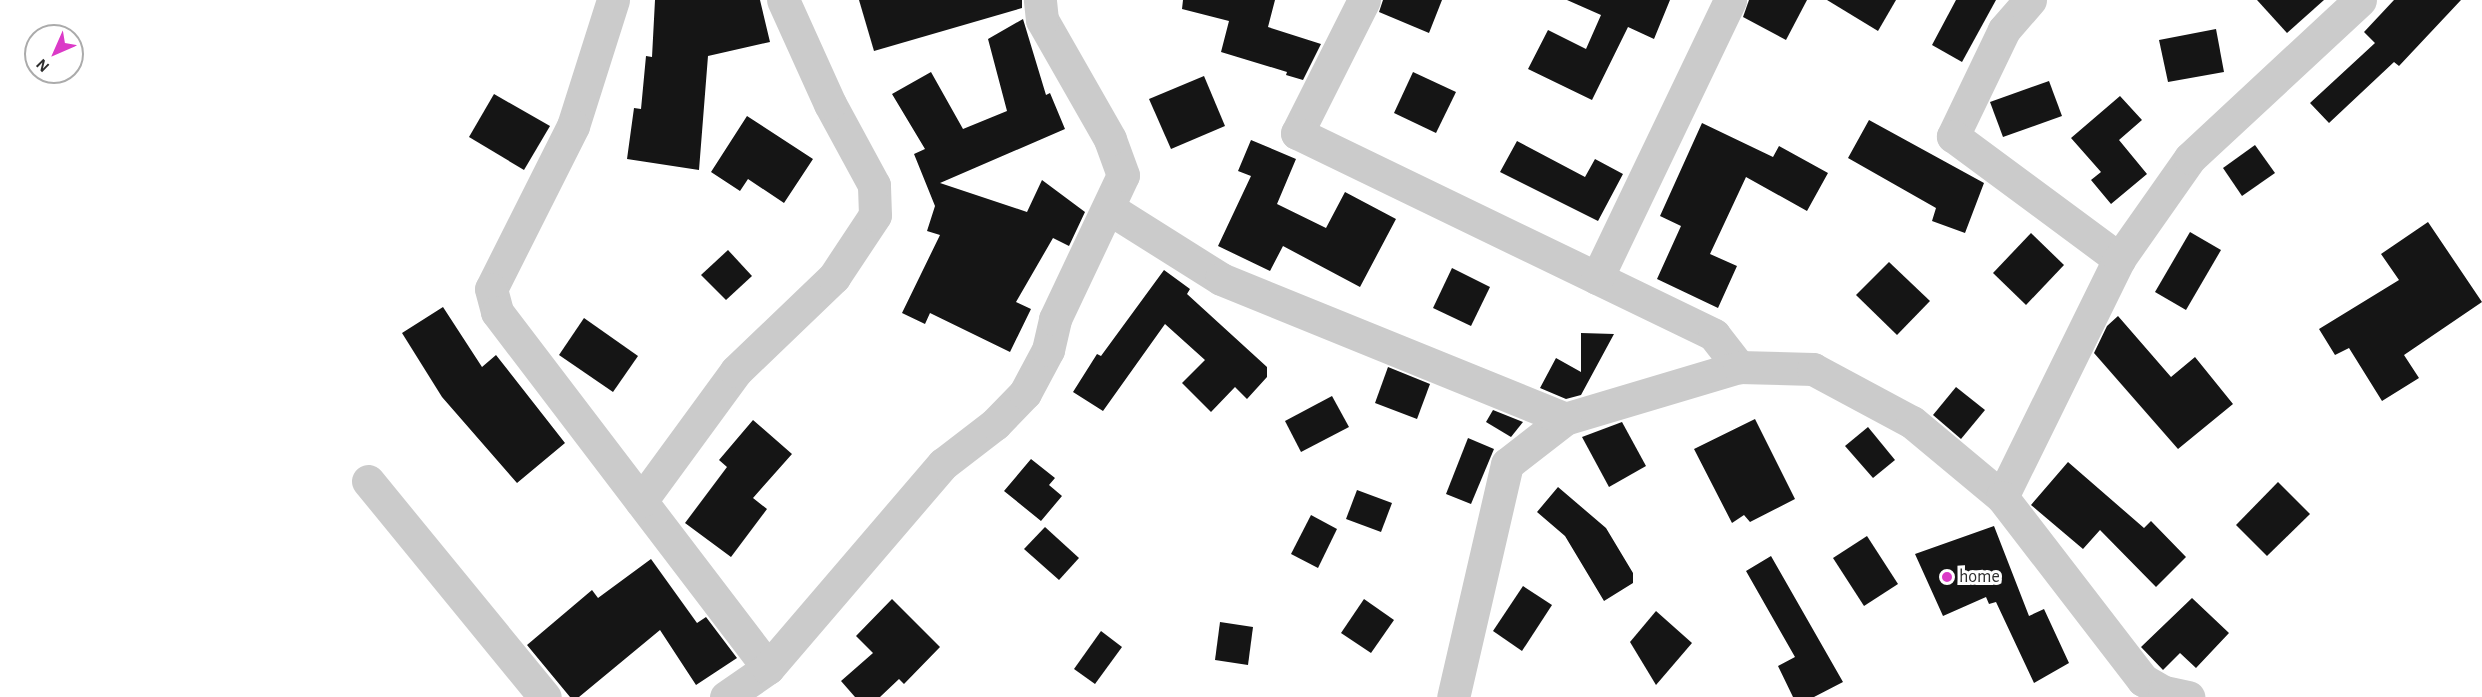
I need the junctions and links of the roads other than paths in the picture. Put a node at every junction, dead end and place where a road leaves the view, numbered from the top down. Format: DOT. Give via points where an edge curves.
graph roads {
  1 [pos="613,0"];
  2 [pos="783,0"];
  3 [pos="1040,0"];
  4 [pos="1364,0"];
  5 [pos="1730,0"];
  6 [pos="2030,0"];
  7 [pos="2360,0"];
  8 [pos="1110,209"];
  9 [pos="2119,259"];
  10 [pos="1597,278"];
  11 [pos="1739,367"];
  12 [pos="1565,419"];
  13 [pos="368,480"];
  14 [pos="2002,497"];
  15 [pos="641,501"];
  16 [pos="749,687"];
  17 [pos="544,697"];
  18 [pos="1453,697"];
  19 [pos="2188,697"];
  1 -- 15 [label="street" via="573,126 491,289 497,312"];
  2 -- 15 [label="street" via="830,104 874,185 875,215 834,277 736,371"];
  3 -- 8 [label="street" via="1042,20 1110,139 1123,175"];
  4 -- 10 [label="street" via="1298,133"];
  5 -- 10 [label="street"];
  6 -- 9 [label="street" via="2004,30 1953,136"];
  7 -- 9 [label="street" via="2190,158"];
  8 -- 12 [label="street" via="1221,279"];
  8 -- 16 [label="street" via="1055,319 1048,350 1025,393 995,424 943,464"];
  9 -- 14 [label="street"];
  10 -- 11 [label="street" via="1714,335"];
  11 -- 12 [label="street"];
  11 -- 14 [label="street" via="1813,369 1912,422"];
  12 -- 18 [label="street" via="1507,464"];
  13 -- 17 [label="street"];
  14 -- 19 [label="street" via="2143,680 2164,692"];
  15 -- 16 [label="street"];
}
